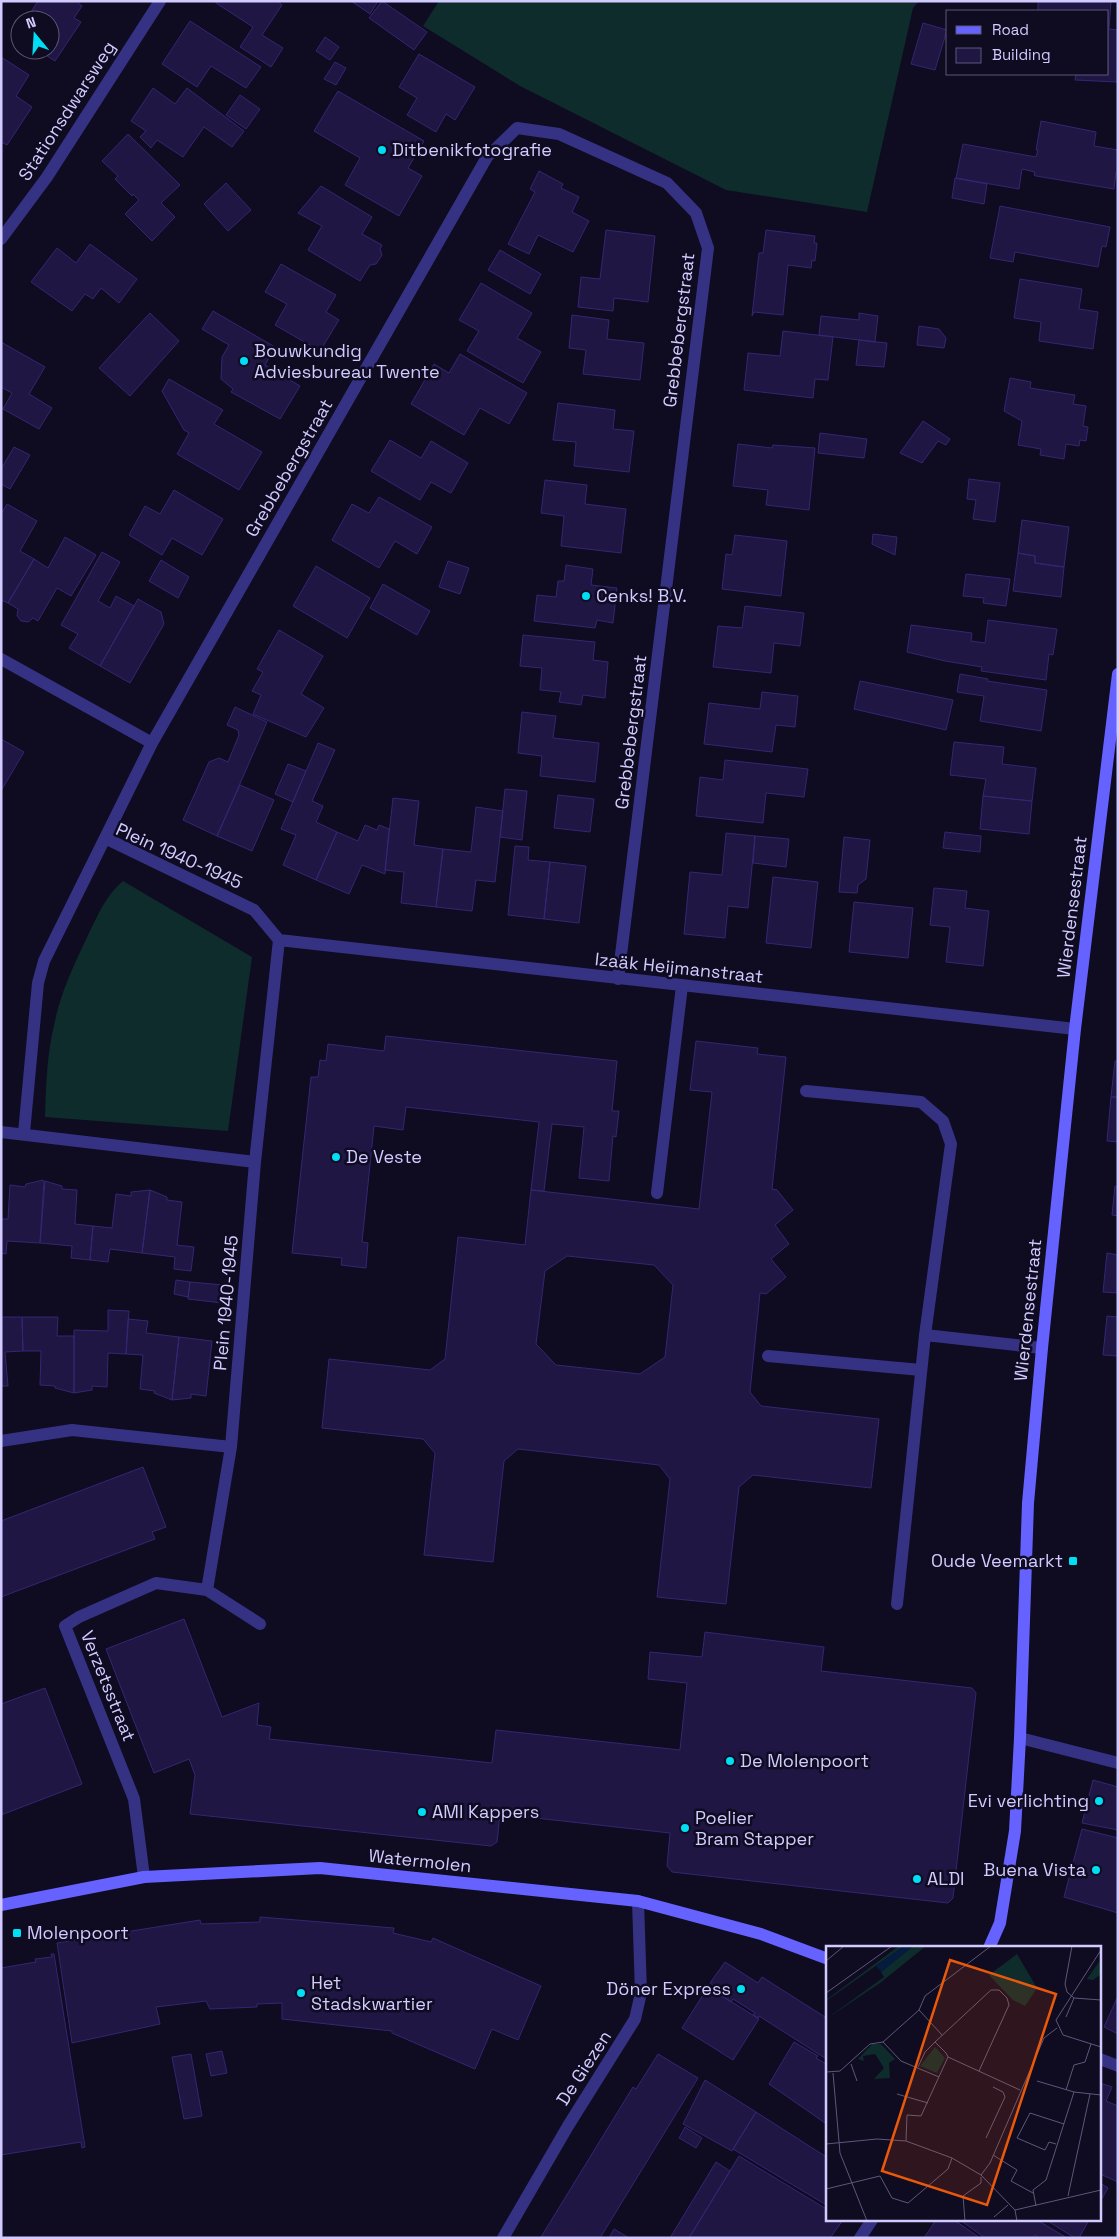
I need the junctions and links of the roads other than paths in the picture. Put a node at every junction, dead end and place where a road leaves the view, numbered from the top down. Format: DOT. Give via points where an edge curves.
graph roads {
  1 [pos="160,1"];
  2 [pos="1,239"];
  3 [pos="1,659"];
  4 [pos="1118,674"];
  5 [pos="152,743"];
  6 [pos="105,838"];
  7 [pos="279,940"];
  8 [pos="618,979"];
  9 [pos="682,986"];
  10 [pos="1075,1029"];
  11 [pos="806,1091"];
  12 [pos="1,1132"];
  13 [pos="24,1133"];
  14 [pos="255,1162"];
  15 [pos="657,1193"];
  16 [pos="925,1335"];
  17 [pos="1042,1348"];
  18 [pos="768,1356"];
  19 [pos="921,1370"];
  20 [pos="1,1441"];
  21 [pos="232,1447"];
  22 [pos="207,1590"];
  23 [pos="897,1604"];
  24 [pos="260,1624"];
  25 [pos="1020,1738"];
  26 [pos="1118,1763"];
  27 [pos="144,1877"];
  28 [pos="638,1901"];
  29 [pos="1,1906"];
  30 [pos="991,1946"];
  31 [pos="826,1958"];
  32 [pos="1102,2059"];
  33 [pos="1118,2066"];
  34 [pos="871,2222"];
  35 [pos="863,2236"];
  36 [pos="503,2238"];
  1 -- 2 [label="street, Stationsdwarsweg" via="47,177"];
  3 -- 5 [label="street"];
  4 -- 10 [label="street, Wierdensestraat"];
  5 -- 6 [label="street, Grebbebergstraat"];
  5 -- 8 [label="street, Grebbebergstraat" via="487,157 517,128 550,132 666,183 696,213 708,248"];
  6 -- 7 [label="street, Plein 1940-1945" via="254,910"];
  6 -- 13 [label="street, Plein 1940-1945" via="44,961 38,983"];
  7 -- 8 [label="street, Izaäk Heijmanstraat"];
  7 -- 14 [label="street, Plein 1940-1945"];
  8 -- 9 [label="street, Izaäk Heijmanstraat"];
  9 -- 10 [label="street, Izaäk Heijmanstraat"];
  9 -- 15 [label="street"];
  10 -- 17 [label="street, Wierdensestraat"];
  11 -- 16 [label="street" via="921,1102 943,1121 951,1144"];
  12 -- 13 [label="street"];
  13 -- 14 [label="street"];
  14 -- 21 [label="street, Plein 1940-1945"];
  16 -- 17 [label="street"];
  16 -- 19 [label="street"];
  17 -- 25 [label="street, Wierdensestraat" via="1028,1503"];
  18 -- 19 [label="street"];
  19 -- 23 [label="street"];
  20 -- 21 [label="street" via="72,1430"];
  21 -- 22 [label="street, Plein 1940-1945"];
  22 -- 24 [label="street"];
  22 -- 27 [label="street, Verzetsstraat" via="156,1583 65,1626 134,1798"];
  25 -- 26 [label="street"];
  25 -- 30 [label="street, Wierdensestraat" via="1015,1831 1000,1923"];
  27 -- 28 [label="street, Watermolen" via="320,1868"];
  27 -- 29 [label="street, Watermolen"];
  28 -- 31 [label="street, Watermolen" via="761,1934"];
  28 -- 36 [label="street, De Giezen" via="641,1993 635,2019"];
  32 -- 33 [label="street"];
  34 -- 35 [label="street"];
}
